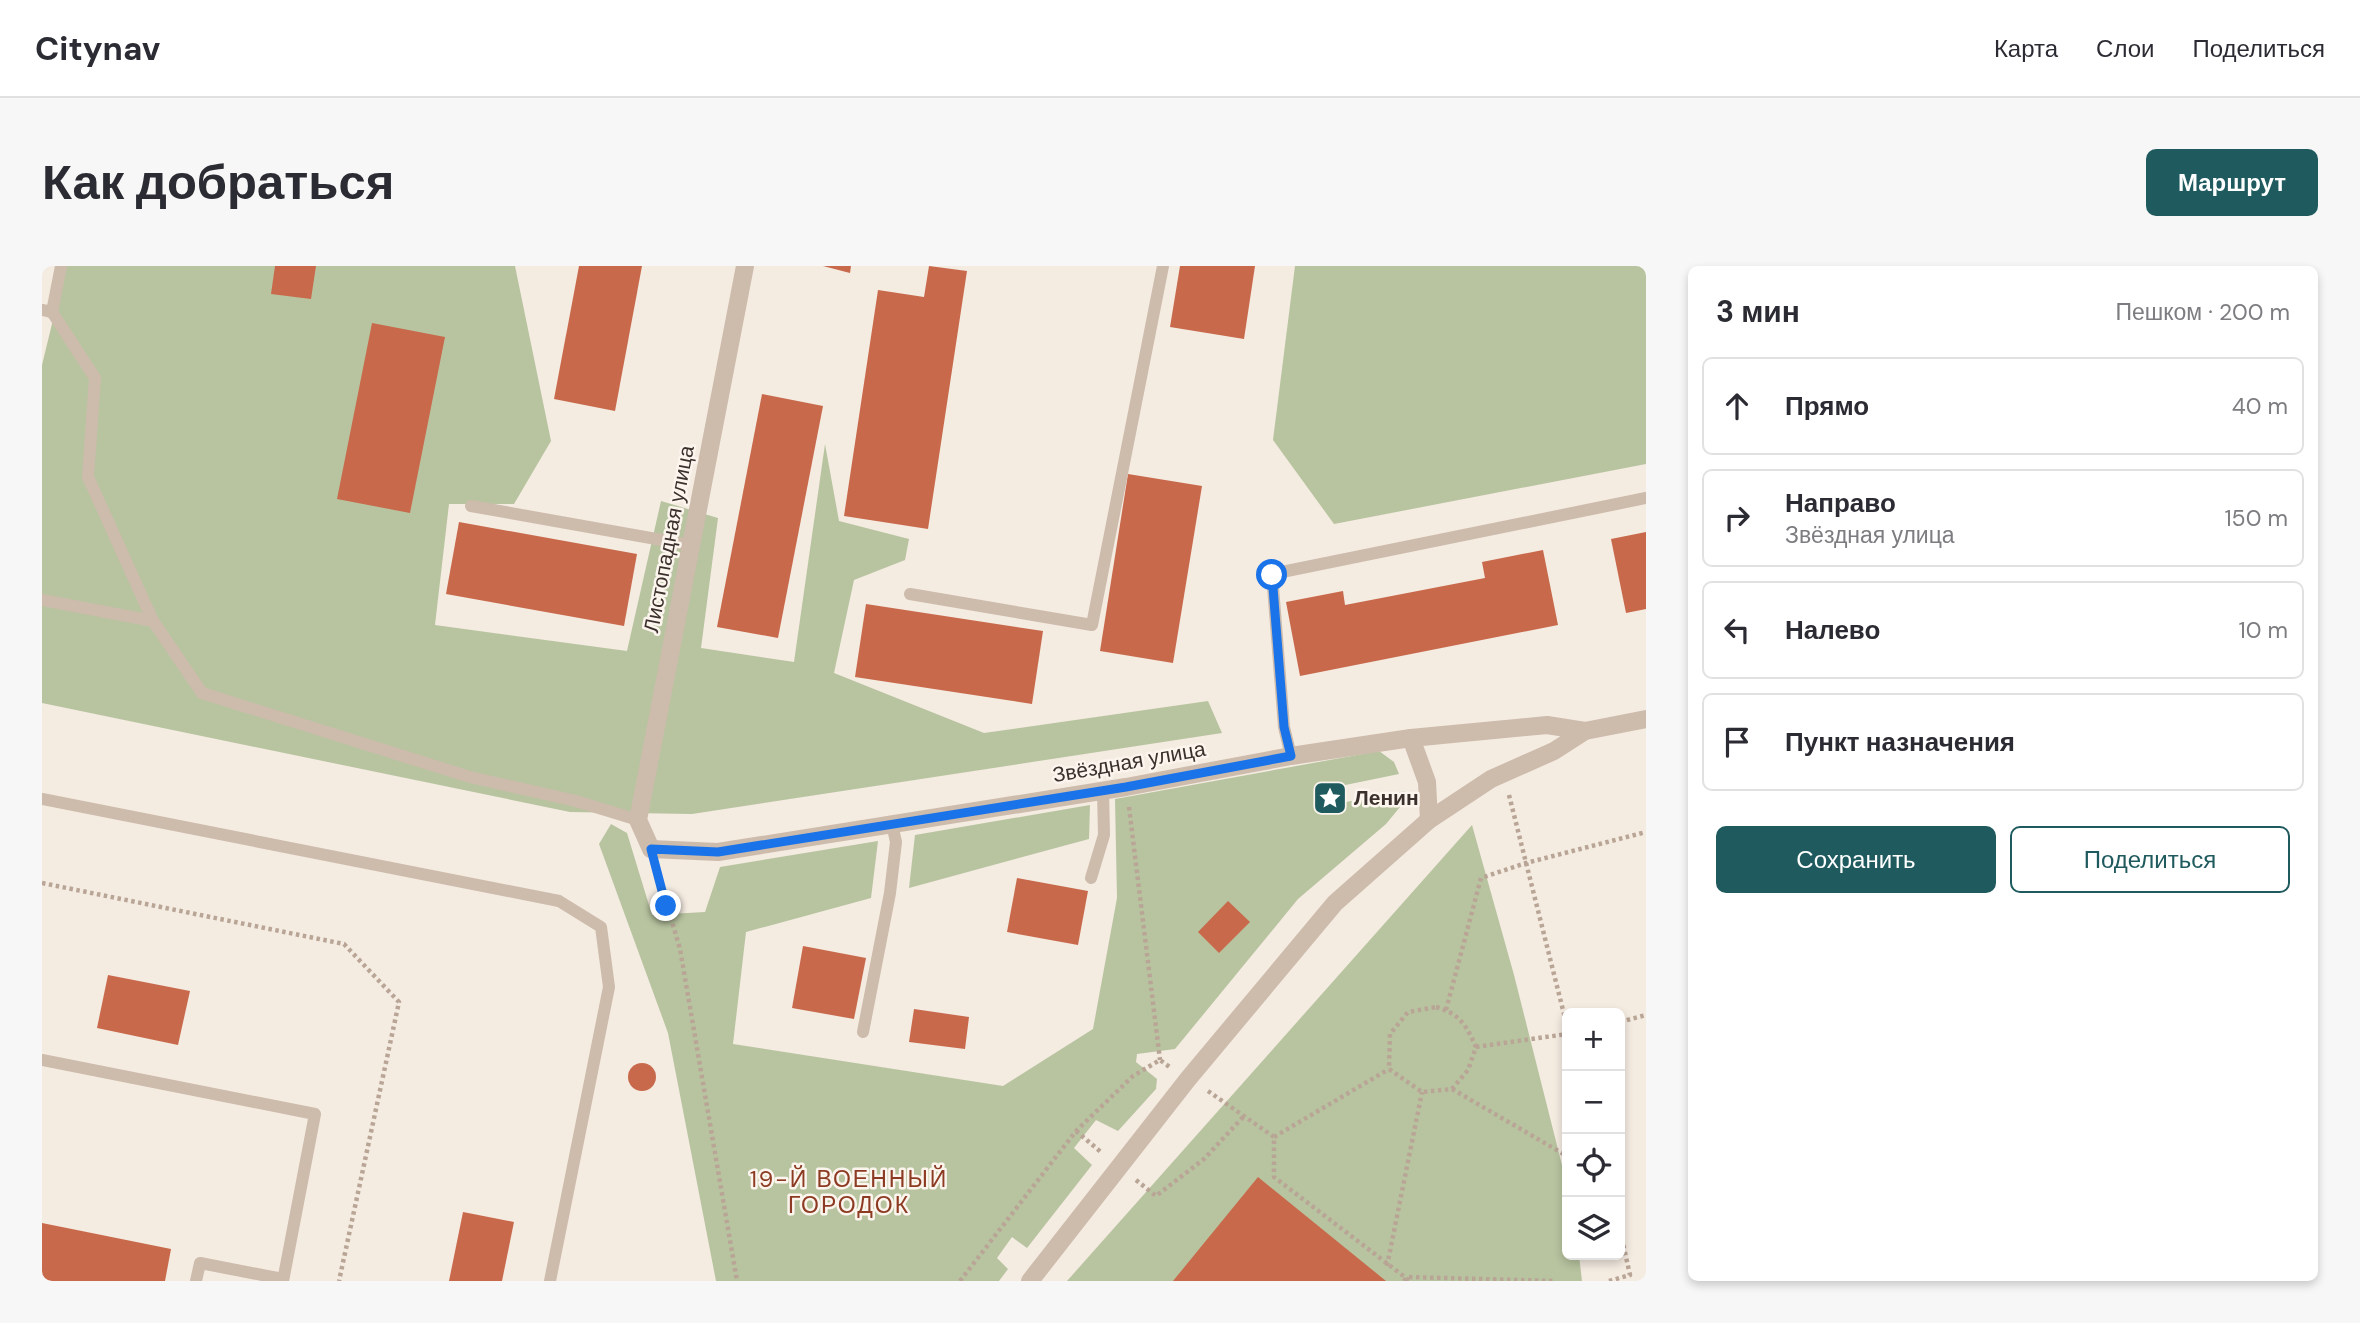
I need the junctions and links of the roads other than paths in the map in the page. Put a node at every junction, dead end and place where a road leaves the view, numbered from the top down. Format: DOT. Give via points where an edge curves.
graph roads {
  1 [pos="61,266"];
  2 [pos="746,266"];
  3 [pos="1163,266"];
  4 [pos="47,311"];
  5 [pos="1646,498"];
  6 [pos="471,506"];
  7 [pos="690,545"];
  8 [pos="910,594"];
  9 [pos="42,600"];
  10 [pos="153,621"];
  11 [pos="1646,719"];
  12 [pos="1586,731"];
  13 [pos="1411,737"];
  14 [pos="1291,756"];
  15 [pos="1103,790"];
  16 [pos="42,799"];
  17 [pos="638,820"];
  18 [pos="1429,820"];
  19 [pos="892,824"];
  20 [pos="1091,878"];
  21 [pos="863,1032"];
  22 [pos="42,1060"];
  23 [pos="283,1280"];
  24 [pos="196,1281"];
  25 [pos="550,1281"];
  26 [pos="1030,1281"];
  1 -- 4 [label="lane"];
  2 -- 7 [label="street, Листопадная улица"];
  3 -- 8 [label="lane" via="1092,625"];
  4 -- 10 [label="lane" via="95,378 88,477"];
  5 -- 14 [label="lane" via="1272,575 1284,727"];
  6 -- 7 [label="lane"];
  7 -- 17 [label="street, Листопадная улица"];
  9 -- 10 [label="lane"];
  10 -- 17 [label="lane" via="202,693 470,777"];
  11 -- 12 [label="street, Звёздная улица"];
  12 -- 13 [label="street, Звёздная улица" via="1547,725"];
  12 -- 18 [label="street" via="1491,779"];
  13 -- 14 [label="street, Звёздная улица"];
  13 -- 18 [label="street" via="1427,782"];
  14 -- 15 [label="street, Звёздная улица"];
  15 -- 19 [label="street, Звёздная улица"];
  15 -- 20 [label="lane" via="1104,835"];
  16 -- 25 [label="lane" via="559,901 601,927 609,987"];
  17 -- 19 [label="street, Звёздная улица" via="651,849 718,852"];
  18 -- 26 [label="street" via="1335,903 1188,1079"];
  19 -- 21 [label="lane" via="896,842 891,880"];
  22 -- 23 [label="lane" via="315,1114"];
  23 -- 24 [label="lane" via="200,1263"];
}
